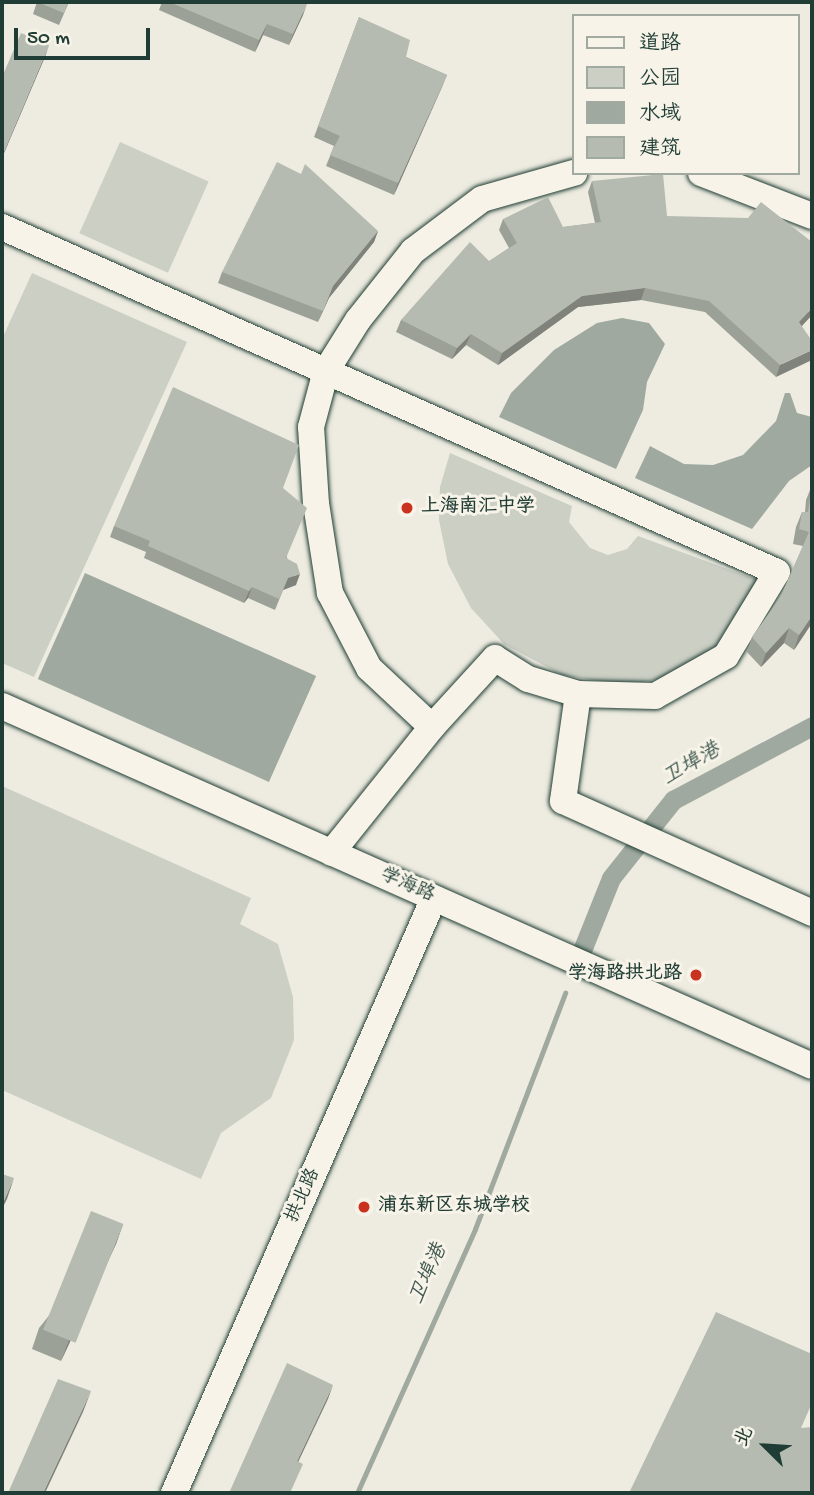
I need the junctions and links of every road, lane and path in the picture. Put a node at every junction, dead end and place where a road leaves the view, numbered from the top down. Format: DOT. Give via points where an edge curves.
graph roads {
  1 [pos="572,174"];
  2 [pos="706,175"];
  3 [pos="812,216"];
  4 [pos="2,227"];
  5 [pos="326,371"];
  6 [pos="578,694"];
  7 [pos="2,706"];
  8 [pos="432,727"];
  9 [pos="331,853"];
  10 [pos="434,898"];
  11 [pos="812,913"];
  12 [pos="812,1066"];
  13 [pos="174,1493"];
  1 -- 5 [label="street" via="482,199 413,251 358,320"];
  2 -- 3 [label="street"];
  4 -- 5 [label="street"];
  5 -- 6 [label="street" via="777,572 726,656 655,696"];
  5 -- 8 [label="street" via="311,427 316,504 330,593 369,668"];
  6 -- 8 [label="street" via="528,679 495,658"];
  6 -- 11 [label="street" via="563,801"];
  7 -- 9 [label="street, 学海路"];
  8 -- 9 [label="street"];
  9 -- 10 [label="street, 学海路"];
  10 -- 12 [label="street, 学海路"];
  10 -- 13 [label="street, 拱北路"];
}
